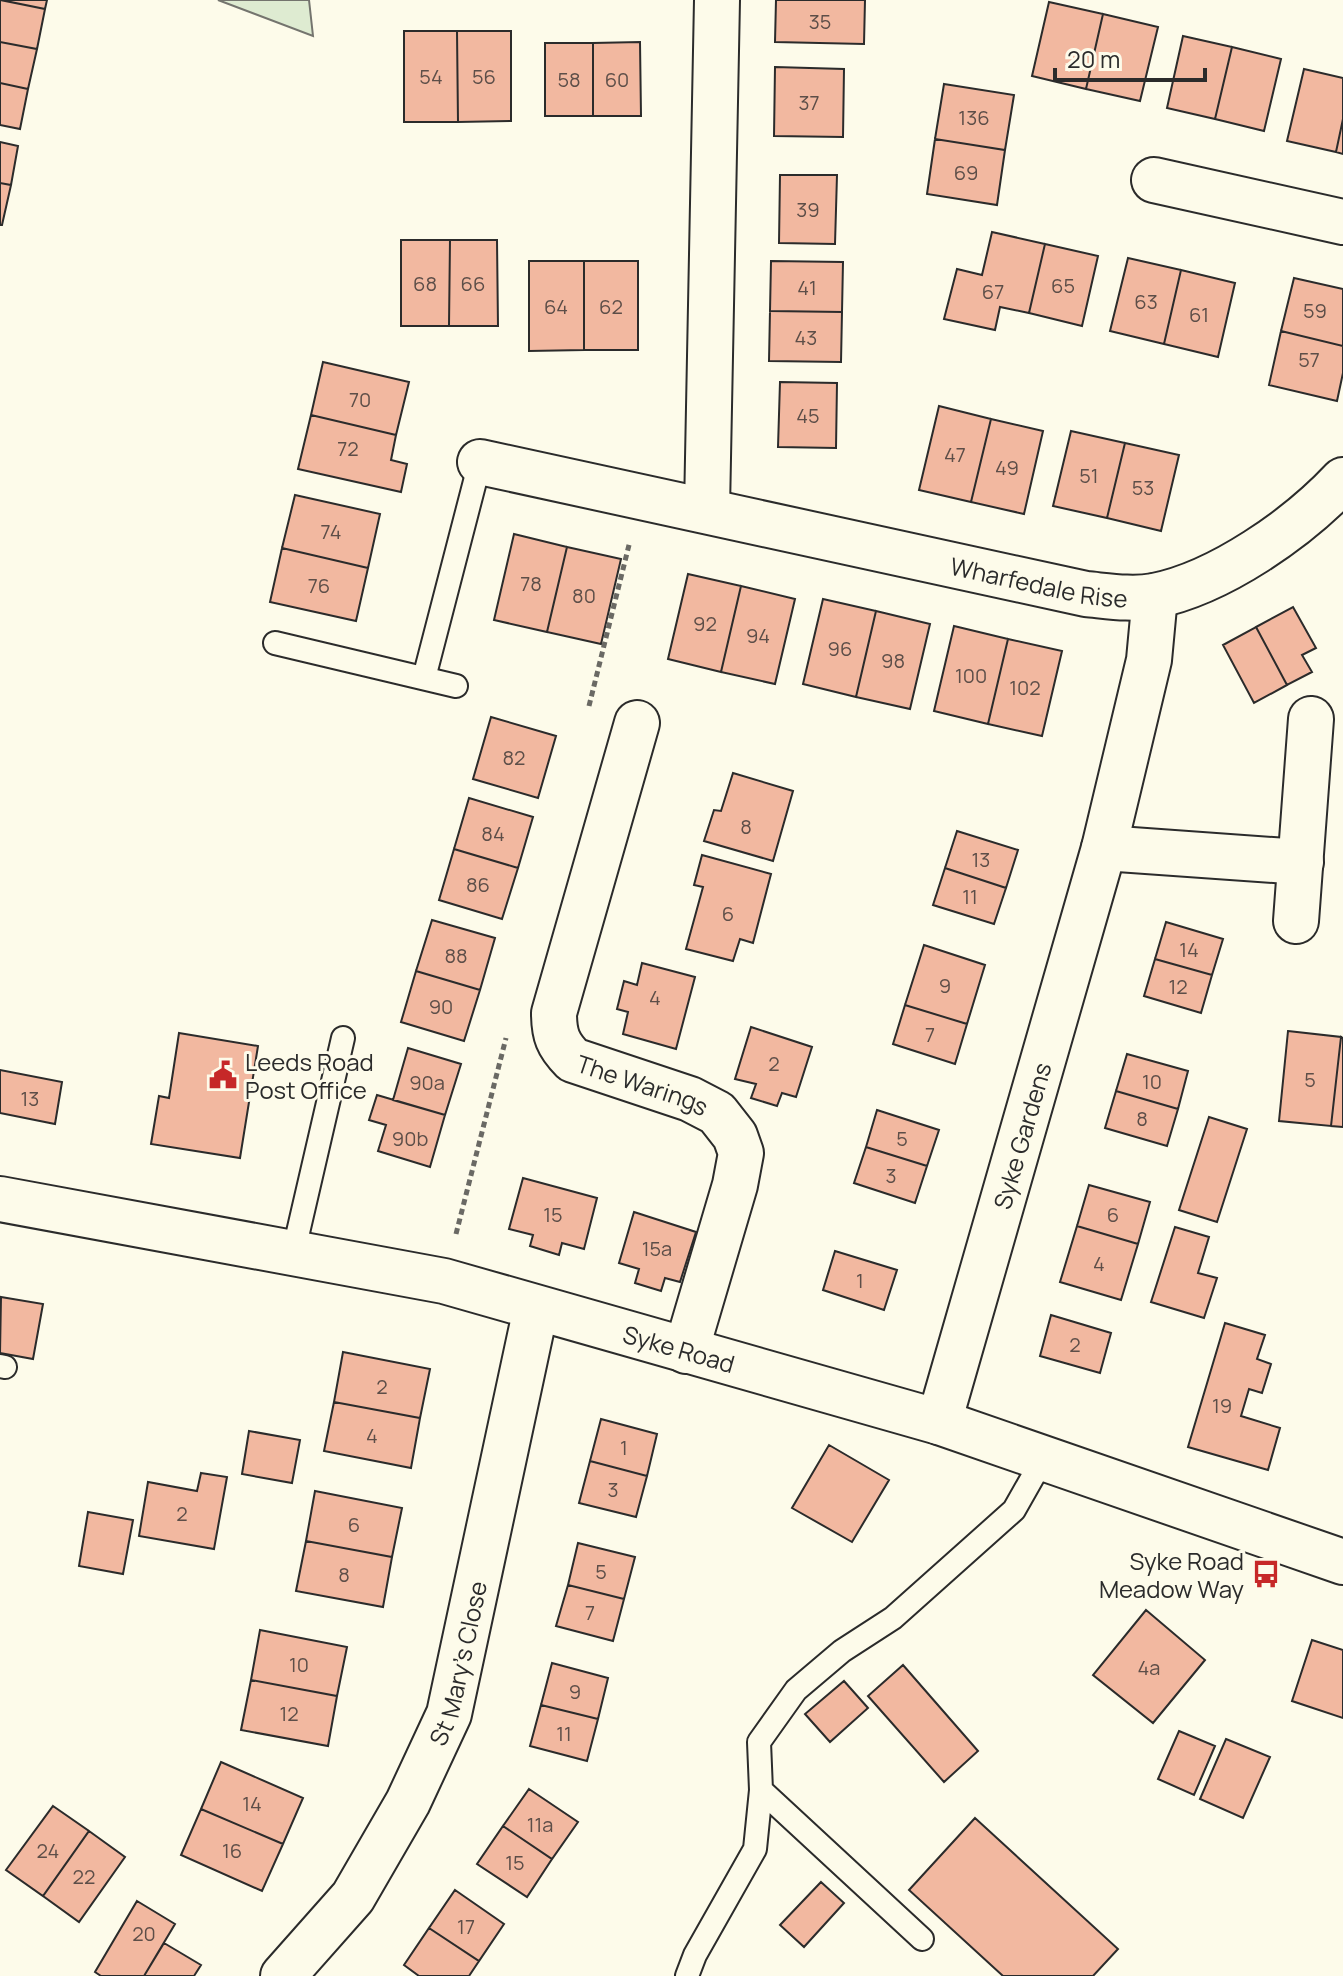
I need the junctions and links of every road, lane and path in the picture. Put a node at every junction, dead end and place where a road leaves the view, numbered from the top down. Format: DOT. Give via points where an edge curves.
graph roads {
  1 [pos="717,0"];
  2 [pos="1154,180"];
  3 [pos="1343,222"];
  4 [pos="480,462"];
  5 [pos="1343,480"];
  6 [pos="707,509"];
  7 [pos="1155,596"];
  8 [pos="275,643"];
  9 [pos="424,678"];
  10 [pos="456,686"];
  11 [pos="1311,719"];
  12 [pos="637,723"];
  13 [pos="1104,848"];
  14 [pos="1301,862"];
  15 [pos="1296,921"];
  16 [pos="343,1038"];
  17 [pos="0,1199"];
  18 [pos="293,1254"];
  19 [pos="536,1308"];
  20 [pos="686,1351"];
  21 [pos="939,1422"];
  22 [pos="1044,1457"];
  23 [pos="1343,1562"];
  24 [pos="761,1790"];
  25 [pos="922,1939"];
  26 [pos="283,1976"];
  27 [pos="687,1976"];
  1 -- 6 [label="street"];
  2 -- 3 [label="street"];
  4 -- 6 [label="street, Wharfedale Rise"];
  4 -- 9 [label="lane"];
  5 -- 7 [label="street, Wharfedale Rise" via="1276,539 1235,564"];
  6 -- 7 [label="street, Wharfedale Rise" via="1086,594"];
  7 -- 13 [label="street, Syke Gardens" via="1149,660"];
  8 -- 9 [label="lane"];
  9 -- 10 [label="lane"];
  11 -- 14 [label="street"];
  12 -- 20 [label="street, The Warings" via="554,1013 554,1032 573,1060 690,1099 717,1113 735,1136 741,1153 735,1185"];
  13 -- 14 [label="street"];
  13 -- 21 [label="street, Syke Gardens"];
  14 -- 15 [label="street"];
  16 -- 18 [label="lane"];
  17 -- 18 [label="street, Syke Road"];
  18 -- 19 [label="street, Syke Road" via="444,1281"];
  19 -- 20 [label="street, Syke Road"];
  19 -- 26 [label="street, St Mary's Close" via="449,1714 408,1802 353,1897"];
  20 -- 21 [label="street, Syke Road"];
  21 -- 22 [label="street, Syke Road"];
  22 -- 23 [label="street, Syke Road"];
  22 -- 24 [label="lane" via="1014,1510 893,1618 796,1690 759,1742"];
  24 -- 25 [label="lane"];
  24 -- 27 [label="lane" via="755,1849"];
}
